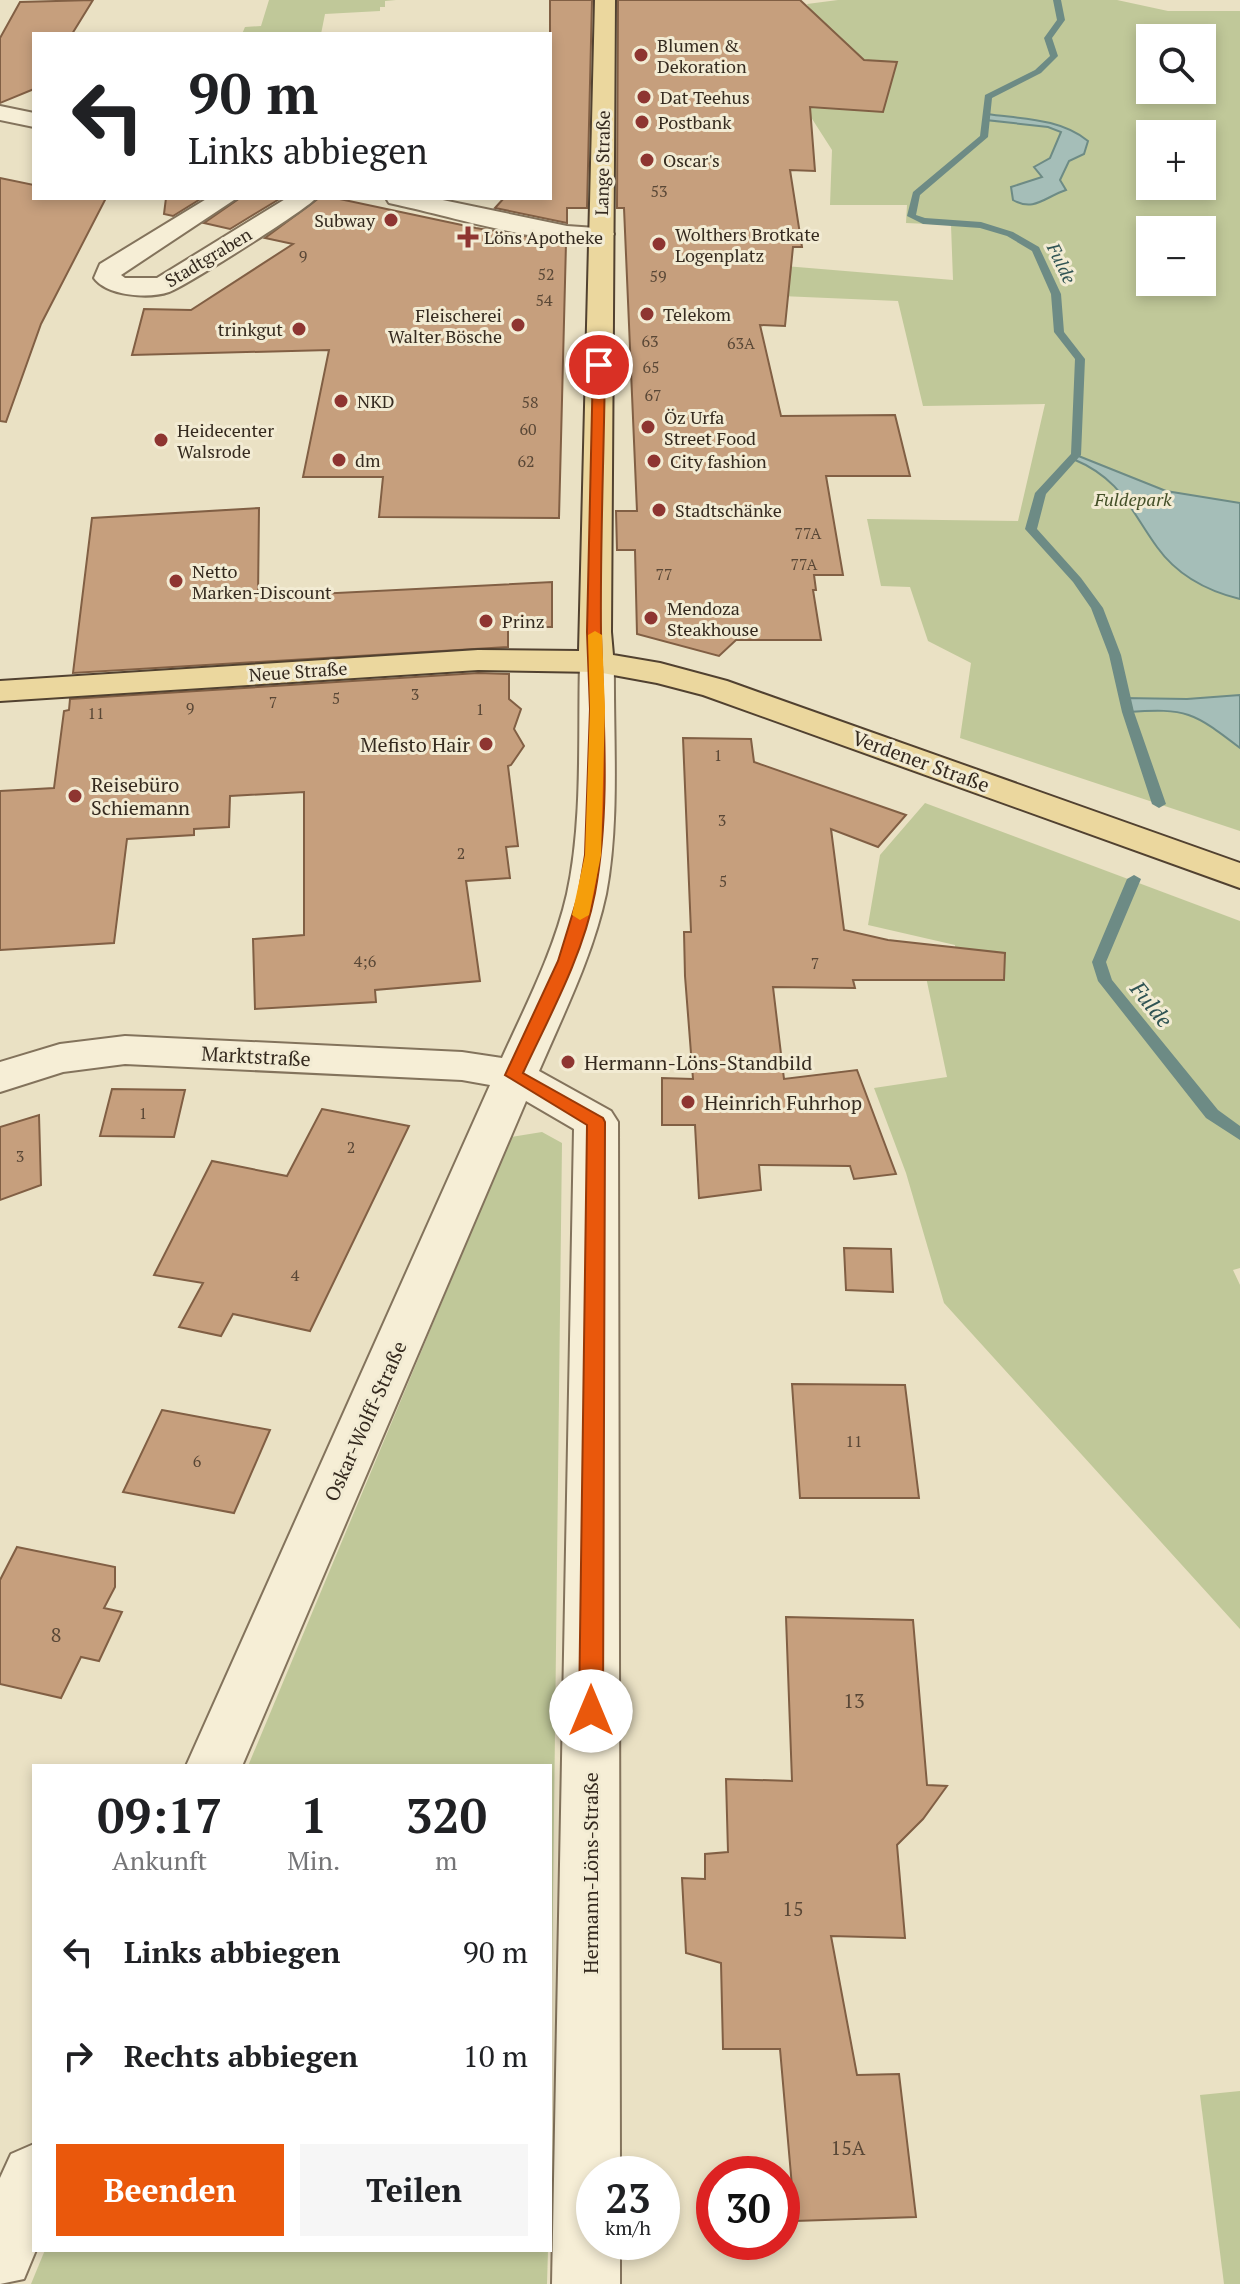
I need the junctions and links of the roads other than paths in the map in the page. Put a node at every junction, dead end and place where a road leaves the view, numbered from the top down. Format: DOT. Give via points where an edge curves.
graph roads {
  1 [pos="605,0"];
  2 [pos="0,113"];
  3 [pos="32,120"];
  4 [pos="222,200"];
  5 [pos="301,200"];
  6 [pos="407,200"];
  7 [pos="601,234"];
  8 [pos="597,662"];
  9 [pos="0,691"];
  10 [pos="1240,876"];
  11 [pos="514,1075"];
  12 [pos="0,1077"];
  13 [pos="215,1764"];
  14 [pos="32,2182"];
  15 [pos="0,2255"];
  16 [pos="586,2284"];
  1 -- 7 [label="main road, Lange Straße"];
  2 -- 3 [label="street"];
  4 -- 5 [label="street, Stadtgraben" via="109,269 107,278 119,286 163,286"];
  6 -- 7 [label="street" via="567,234"];
  7 -- 8 [label="main road, Lange Straße"];
  8 -- 9 [label="main road, Neue Straße" via="478,660"];
  8 -- 10 [label="main road, Verdener Straße" via="715,688"];
  8 -- 11 [label="street" via="593,855 586,896 566,961"];
  11 -- 12 [label="street, Marktstraße" via="462,1066 125,1050 60,1058"];
  11 -- 13 [label="street, Oskar-Wolff-Straße"];
  11 -- 16 [label="street, Hermann-Löns-Straße" via="596,1122"];
  14 -- 15 [label="street"];
}
